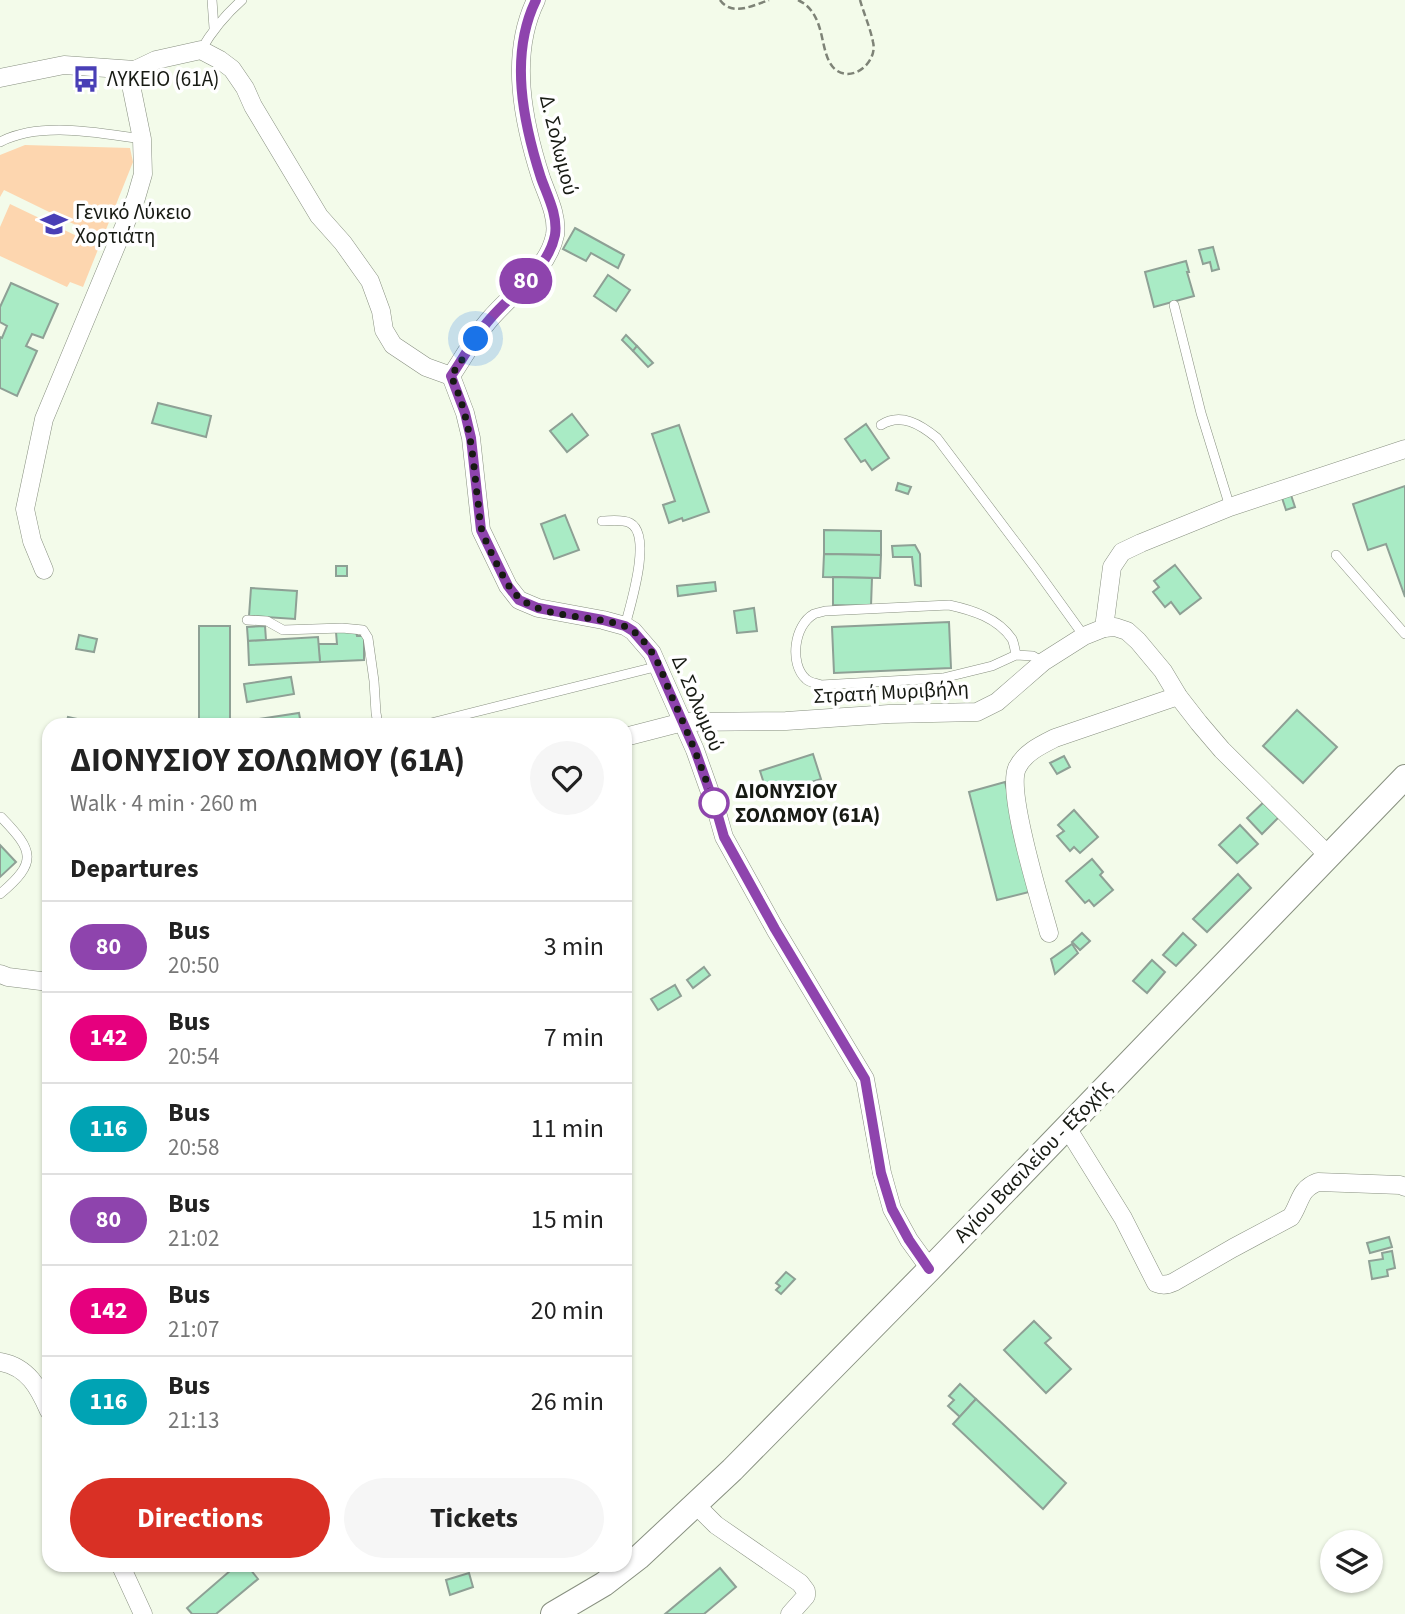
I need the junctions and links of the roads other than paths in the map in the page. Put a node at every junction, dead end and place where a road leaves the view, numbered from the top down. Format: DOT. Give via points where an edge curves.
graph roads {
  1 [pos="212,0"];
  2 [pos="242,0"];
  3 [pos="536,0"];
  4 [pos="214,28"];
  5 [pos="201,50"];
  6 [pos="135,70"];
  7 [pos="0,78"];
  8 [pos="142,139"];
  9 [pos="0,142"];
  10 [pos="1174,305"];
  11 [pos="451,376"];
  12 [pos="881,425"];
  13 [pos="1405,449"];
  14 [pos="1230,507"];
  15 [pos="602,522"];
  16 [pos="1336,555"];
  17 [pos="44,570"];
  18 [pos="247,620"];
  19 [pos="625,626"];
  20 [pos="1104,628"];
  21 [pos="1405,634"];
  22 [pos="1084,636"];
  23 [pos="1016,655"];
  24 [pos="1043,662"];
  25 [pos="659,666"];
  26 [pos="1178,696"];
  27 [pos="377,718"];
  28 [pos="451,718"];
  29 [pos="683,722"];
  30 [pos="632,735"];
  31 [pos="1405,777"];
  32 [pos="1,817"];
  33 [pos="1328,855"];
  34 [pos="0,894"];
  35 [pos="1049,933"];
  36 [pos="0,974"];
  37 [pos="42,981"];
  38 [pos="1066,1126"];
  39 [pos="1405,1187"];
  40 [pos="929,1269"];
  41 [pos="1,1362"];
  42 [pos="42,1395"];
  43 [pos="695,1504"];
  44 [pos="632,1562"];
  45 [pos="124,1572"];
  46 [pos="620,1572"];
  47 [pos="558,1613"];
  48 [pos="143,1614"];
  49 [pos="790,1614"];
  1 -- 4 [label="lane"];
  2 -- 4 [label="lane"];
  3 -- 11 [label="street, Δ. Σολωμού" via="520,52 523,101 554,214 555,234 544,263 489,320"];
  4 -- 5 [label="lane"];
  5 -- 6 [label="street"];
  5 -- 11 [label="street" via="232,69 245,88 319,216 370,281 393,345"];
  6 -- 7 [label="street" via="64,65"];
  6 -- 8 [label="street" via="132,90"];
  8 -- 9 [label="lane" via="43,130"];
  8 -- 17 [label="street" via="143,174 136,198 44,419 25,509"];
  10 -- 14 [label="lane"];
  11 -- 19 [label="street" via="471,438 481,530 508,586 519,600 538,608"];
  12 -- 22 [label="lane" via="908,420 937,438"];
  13 -- 14 [label="street"];
  14 -- 20 [label="street" via="1122,552 1112,567"];
  15 -- 19 [label="lane" via="630,523 641,547"];
  16 -- 21 [label="lane"];
  18 -- 27 [label="lane" via="267,621 283,630 363,631 368,638"];
  19 -- 25 [label="street, Δ. Σολωμού" via="641,639"];
  20 -- 22 [label="street, Στρατή Μυριβήλη"];
  20 -- 26 [label="street" via="1115,626 1138,641"];
  22 -- 24 [label="street, Στρατή Μυριβήλη"];
  23 -- 23 [label="lane" via="1013,640 988,618 949,604 812,615 798,634 794,655 803,677 821,685 943,678"];
  23 -- 24 [label="lane"];
  24 -- 29 [label="street, Στρατή Μυριβήλη" via="997,702 977,712"];
  25 -- 28 [label="lane"];
  25 -- 29 [label="street, Δ. Σολωμού"];
  26 -- 33 [label="street" via="1222,750"];
  26 -- 35 [label="street" via="1055,738 1023,758 1017,768 1018,814"];
  29 -- 30 [label="street, Στρατή Μυριβήλη"];
  29 -- 40 [label="street, Δ. Σολωμού" via="724,837 865,1079 892,1209"];
  31 -- 33 [label="main road, Αγίου Βασιλείου - Εξοχής"];
  32 -- 34 [label="lane" via="22,840 27,862 19,877"];
  33 -- 38 [label="main road, Αγίου Βασιλείου - Εξοχής"];
  36 -- 37 [label="street"];
  38 -- 39 [label="street" via="1161,1285 1291,1217 1310,1185"];
  38 -- 40 [label="main road, Αγίου Βασιλείου - Εξοχής"];
  40 -- 43 [label="main road, Αγίου Βασιλείου - Εξοχής"];
  41 -- 42 [label="street" via="26,1373"];
  43 -- 44 [label="main road, Αγίου Βασιλείου - Εξοχής"];
  43 -- 49 [label="street" via="716,1525 800,1583 806,1596"];
  45 -- 48 [label="street"];
  46 -- 47 [label="main road, Αγίου Βασιλείου - Εξοχής"];
}
